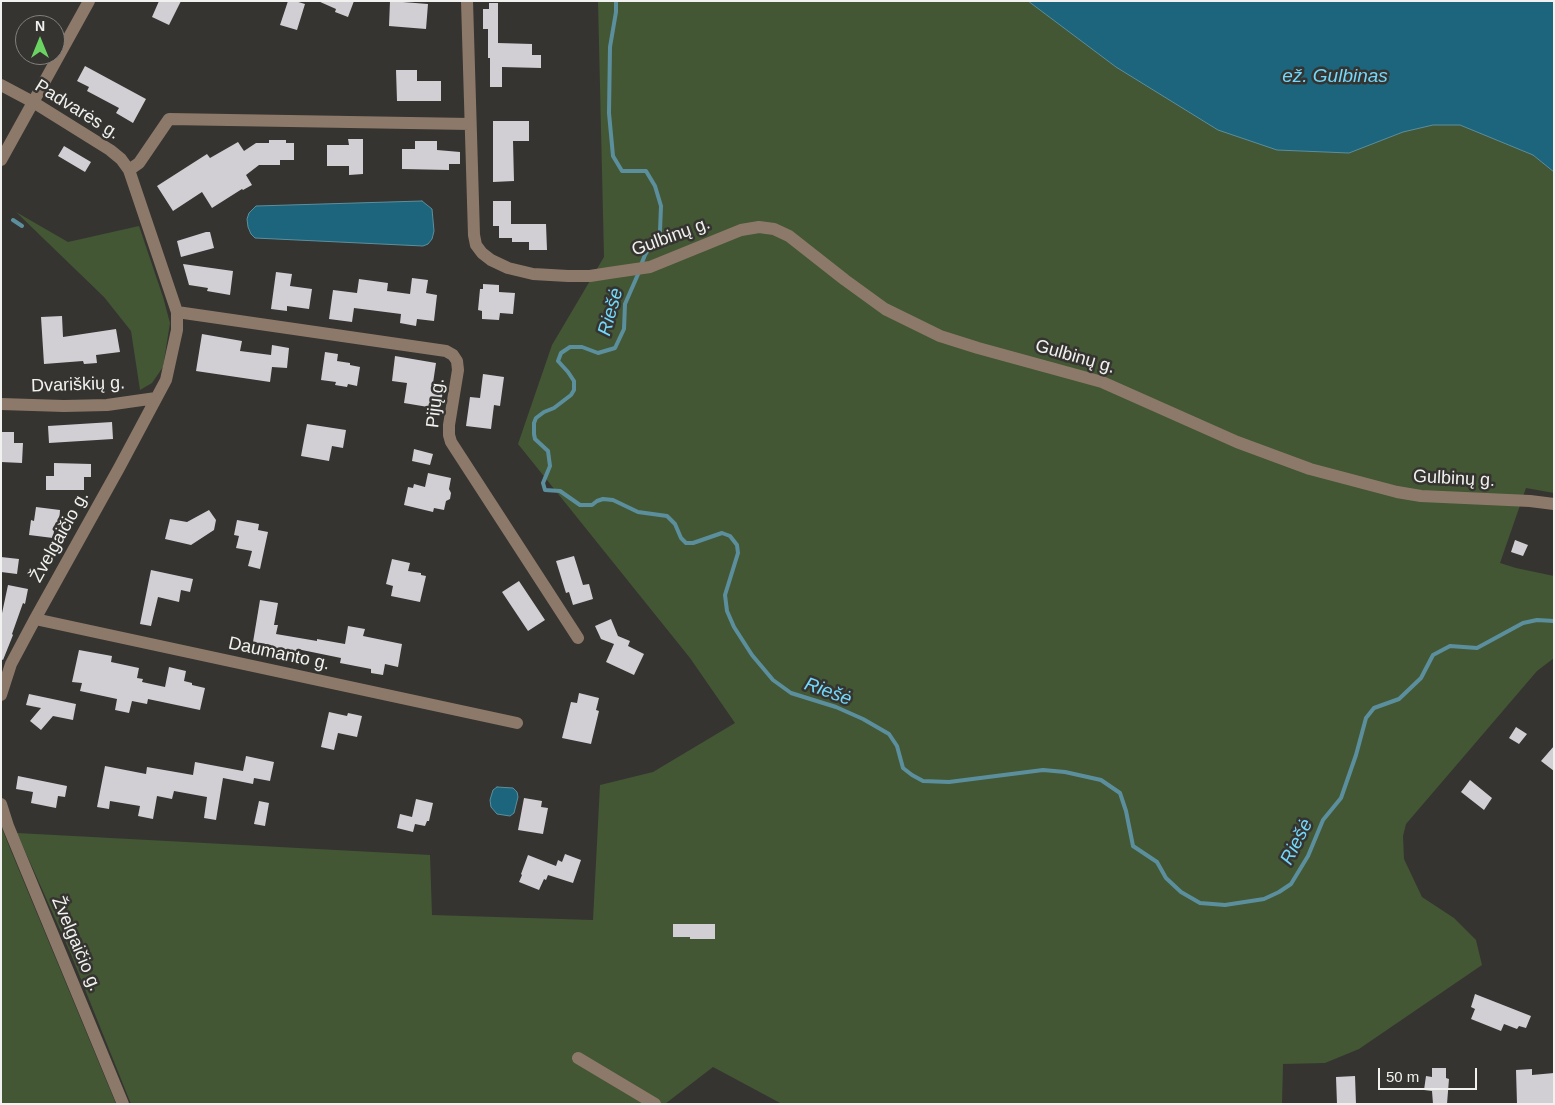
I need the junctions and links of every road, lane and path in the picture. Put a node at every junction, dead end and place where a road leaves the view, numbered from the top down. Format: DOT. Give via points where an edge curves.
graph roads {
  1 [pos="88,1"];
  2 [pos="467,1"];
  3 [pos="1,85"];
  4 [pos="33,102"];
  5 [pos="470,124"];
  6 [pos="1,160"];
  7 [pos="129,170"];
  8 [pos="177,312"];
  9 [pos="156,398"];
  10 [pos="1,404"];
  11 [pos="1554,504"];
  12 [pos="35,619"];
  13 [pos="578,638"];
  14 [pos="1,695"];
  15 [pos="517,723"];
  16 [pos="1,804"];
  17 [pos="578,1058"];
  18 [pos="123,1104"];
  19 [pos="655,1104"];
  1 -- 4 [label="street"];
  2 -- 5 [label="street"];
  3 -- 4 [label="street, Padvarės g."];
  4 -- 6 [label="street"];
  4 -- 7 [label="street, Padvarės g." via="110,150"];
  5 -- 7 [label="street" via="169,118 139,163"];
  5 -- 11 [label="street, Gulbinų g." via="476,245 490,260 508,268 534,274 590,276 650,267 741,230 774,229 789,236 885,309 940,336 1102,382 1295,464 1421,496"];
  7 -- 8 [label="street"];
  8 -- 9 [label="street, Žvelgaičio g." via="177,330 166,380"];
  8 -- 13 [label="street, Pijų g." via="446,351 453,355 458,370 449,424 451,442"];
  9 -- 10 [label="street, Dvariškių g." via="107,405"];
  9 -- 12 [label="street, Žvelgaičio g."];
  12 -- 14 [label="street, Žvelgaičio g." via="11,664"];
  12 -- 15 [label="street, Daumanto g."];
  16 -- 18 [label="street, Žvelgaičio g."];
  17 -- 19 [label="street"];
}
